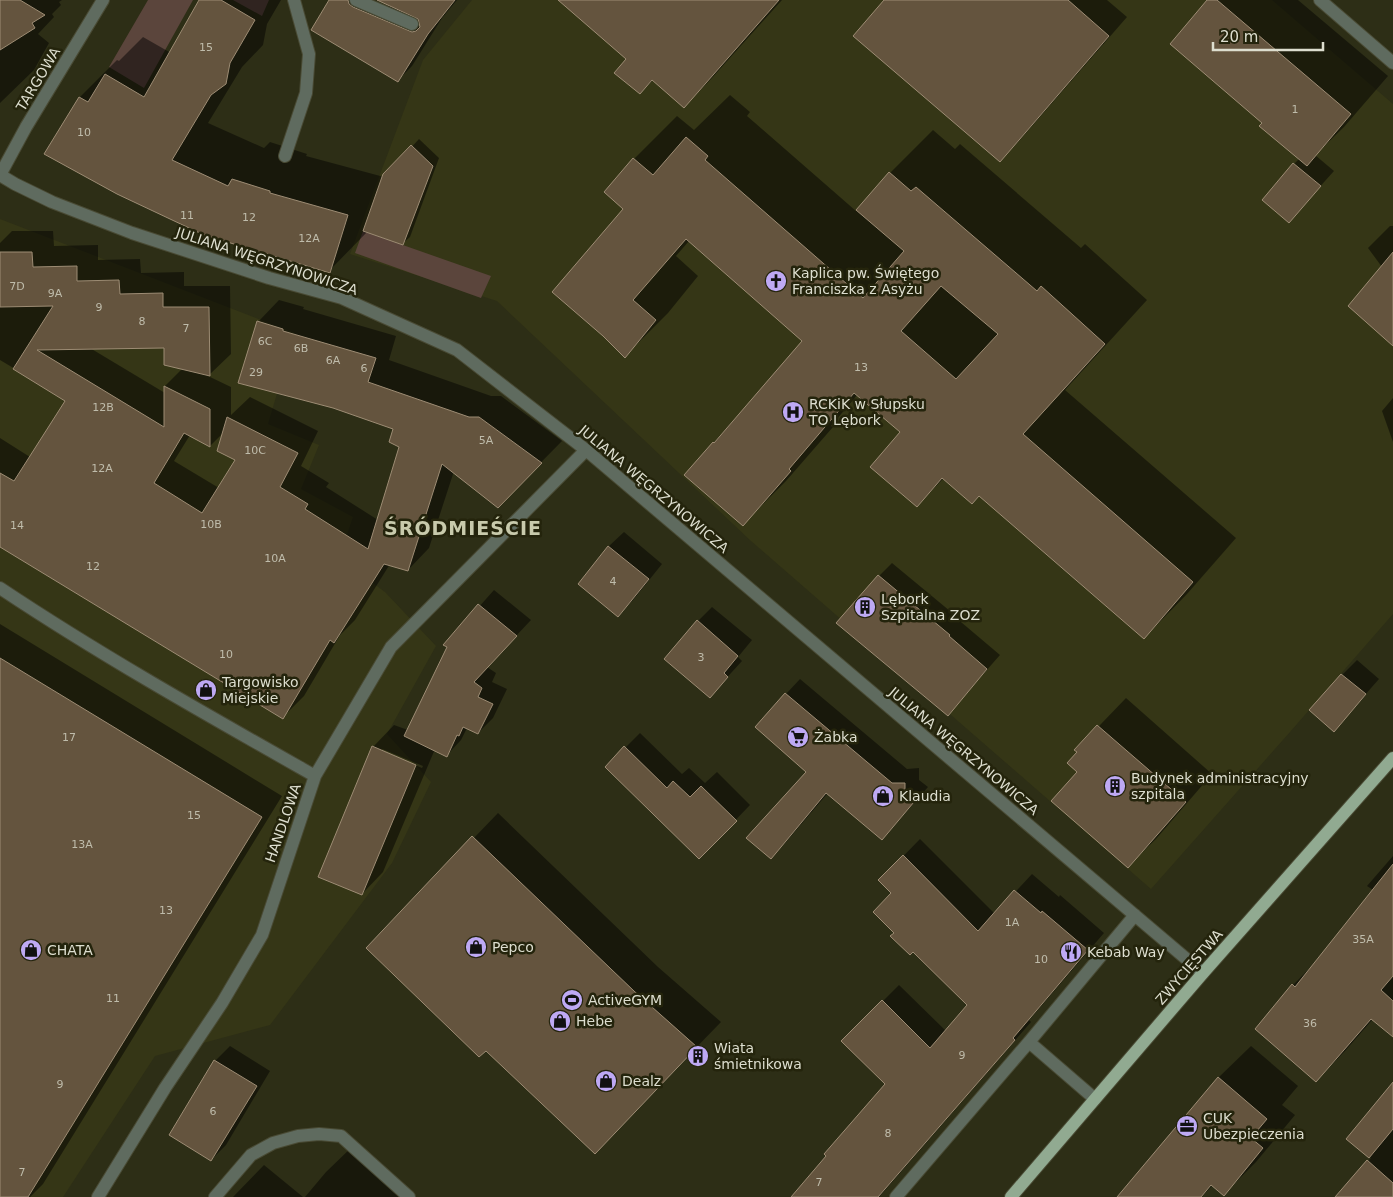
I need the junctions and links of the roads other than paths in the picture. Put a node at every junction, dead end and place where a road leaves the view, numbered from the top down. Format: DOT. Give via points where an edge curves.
graph roads {
  1 [pos="103,0"];
  2 [pos="294,0"];
  3 [pos="356,0"];
  4 [pos="1320,0"];
  5 [pos="412,24"];
  6 [pos="1393,63"];
  7 [pos="285,156"];
  8 [pos="0,175"];
  9 [pos="586,450"];
  10 [pos="0,588"];
  11 [pos="1393,758"];
  12 [pos="315,776"];
  13 [pos="1135,914"];
  14 [pos="1203,973"];
  15 [pos="1029,1042"];
  16 [pos="1095,1099"];
  17 [pos="98,1197"];
  18 [pos="215,1197"];
  19 [pos="409,1197"];
  20 [pos="896,1197"];
  21 [pos="1011,1197"];
  1 -- 8 [label="street, TARGOWA"];
  2 -- 7 [label="street" via="309,54 306,93"];
  3 -- 5 [label="street"];
  4 -- 6 [label="street"];
  8 -- 9 [label="street, JULIANA WĘGRZYNOWICZA" via="52,202 132,233 342,298 458,350"];
  9 -- 12 [label="street" via="391,647"];
  9 -- 13 [label="street, JULIANA WĘGRZYNOWICZA"];
  10 -- 12 [label="street, HANDLOWA" via="185,702"];
  11 -- 14 [label="main road, ZWYCIĘSTWA"];
  12 -- 17 [label="street, HANDLOWA" via="262,935"];
  13 -- 14 [label="street, JULIANA WĘGRZYNOWICZA"];
  13 -- 15 [label="street"];
  14 -- 16 [label="main road, ZWYCIĘSTWA"];
  15 -- 16 [label="street"];
  15 -- 20 [label="street"];
  16 -- 21 [label="main road, ZWYCIĘSTWA"];
  18 -- 19 [label="street" via="251,1155 273,1143 319,1134 341,1136"];
}
